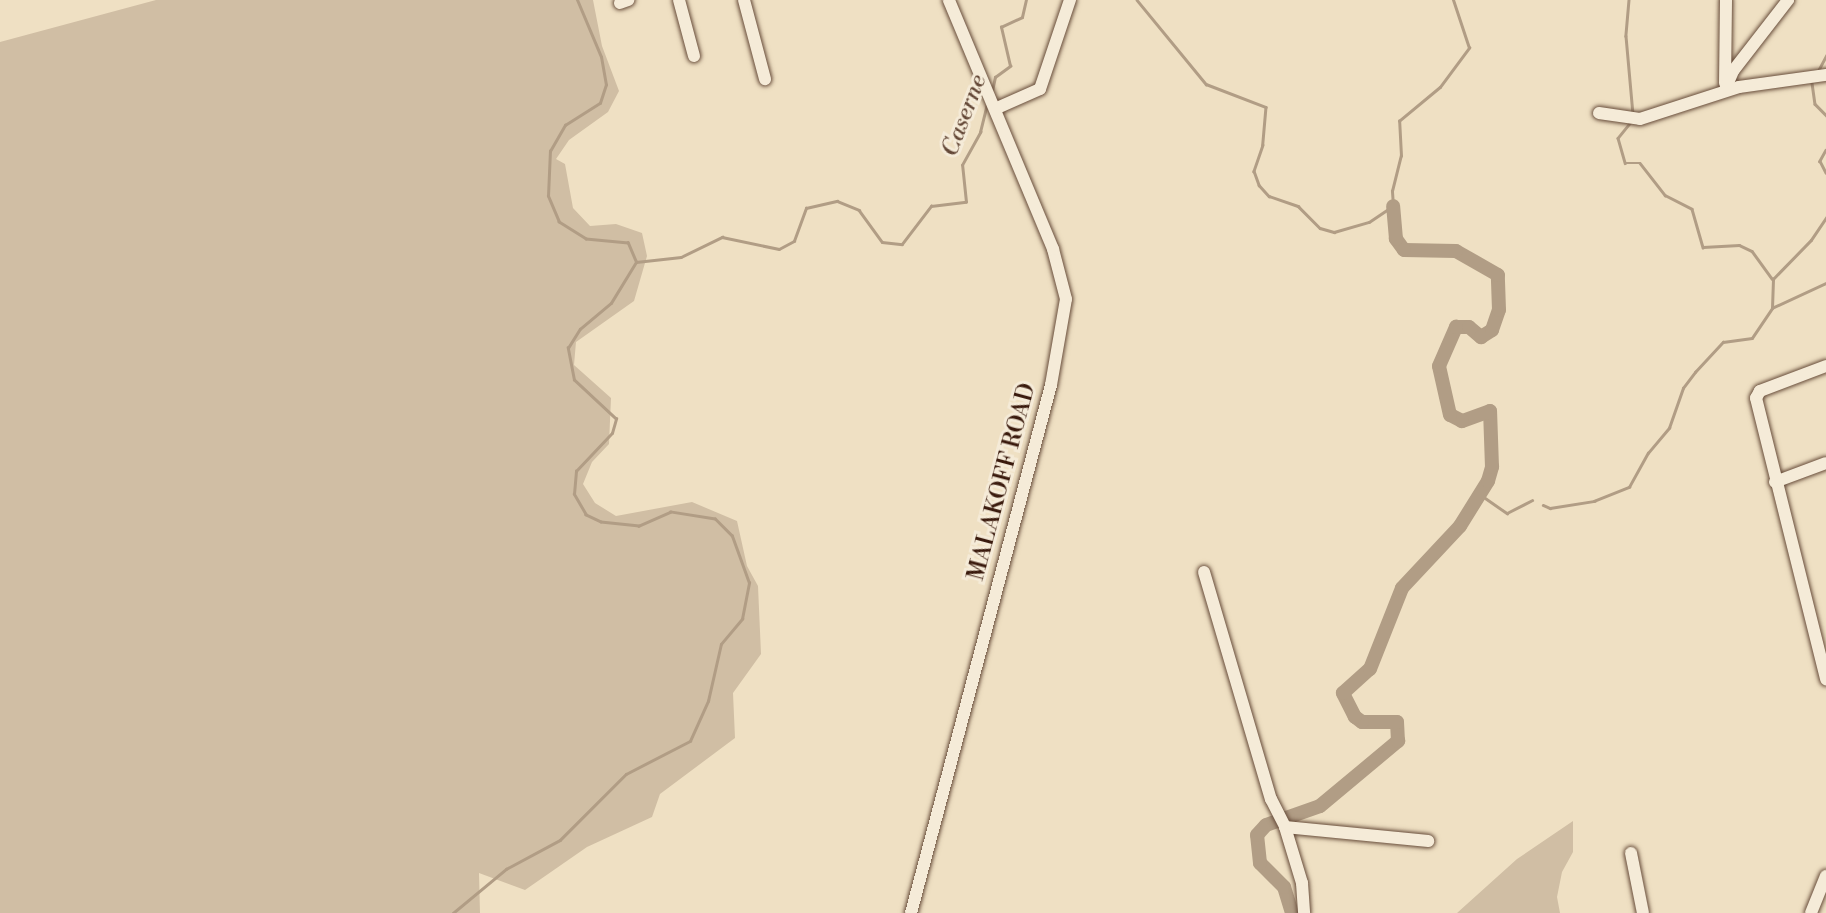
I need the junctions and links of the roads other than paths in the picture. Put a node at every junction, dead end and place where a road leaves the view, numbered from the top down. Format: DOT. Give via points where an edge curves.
graph roads {
  1 [pos="679,0"];
  2 [pos="744,0"];
  3 [pos="949,0"];
  4 [pos="1070,0"];
  5 [pos="1726,0"];
  6 [pos="1788,0"];
  7 [pos="694,57"];
  8 [pos="1826,75"];
  9 [pos="765,79"];
  10 [pos="1725,90"];
  11 [pos="993,99"];
  12 [pos="1599,113"];
  13 [pos="1826,366"];
  14 [pos="1826,463"];
  15 [pos="1775,482"];
  16 [pos="1204,572"];
  17 [pos="1826,679"];
  18 [pos="1285,827"];
  19 [pos="1428,841"];
  20 [pos="1631,853"];
  21 [pos="1826,876"];
  22 [pos="911,913"];
  23 [pos="1304,913"];
  24 [pos="1643,913"];
  25 [pos="1811,913"];
  1 -- 7 [label="street"];
  2 -- 9 [label="street"];
  3 -- 11 [label="street, MALAKOFF ROAD"];
  4 -- 11 [label="street" via="1040,89"];
  5 -- 10 [label="street"];
  6 -- 10 [label="street" via="1733,71"];
  8 -- 10 [label="street" via="1766,80"];
  10 -- 12 [label="street" via="1632,120"];
  11 -- 22 [label="street, MALAKOFF ROAD" via="1053,248 1066,299 1051,385"];
  13 -- 15 [label="street" via="1760,391 1756,398"];
  14 -- 15 [label="street"];
  15 -- 17 [label="street"];
  16 -- 18 [label="street" via="1271,799"];
  18 -- 19 [label="street"];
  18 -- 23 [label="street" via="1302,883"];
  20 -- 24 [label="street"];
  21 -- 25 [label="street"];
}
